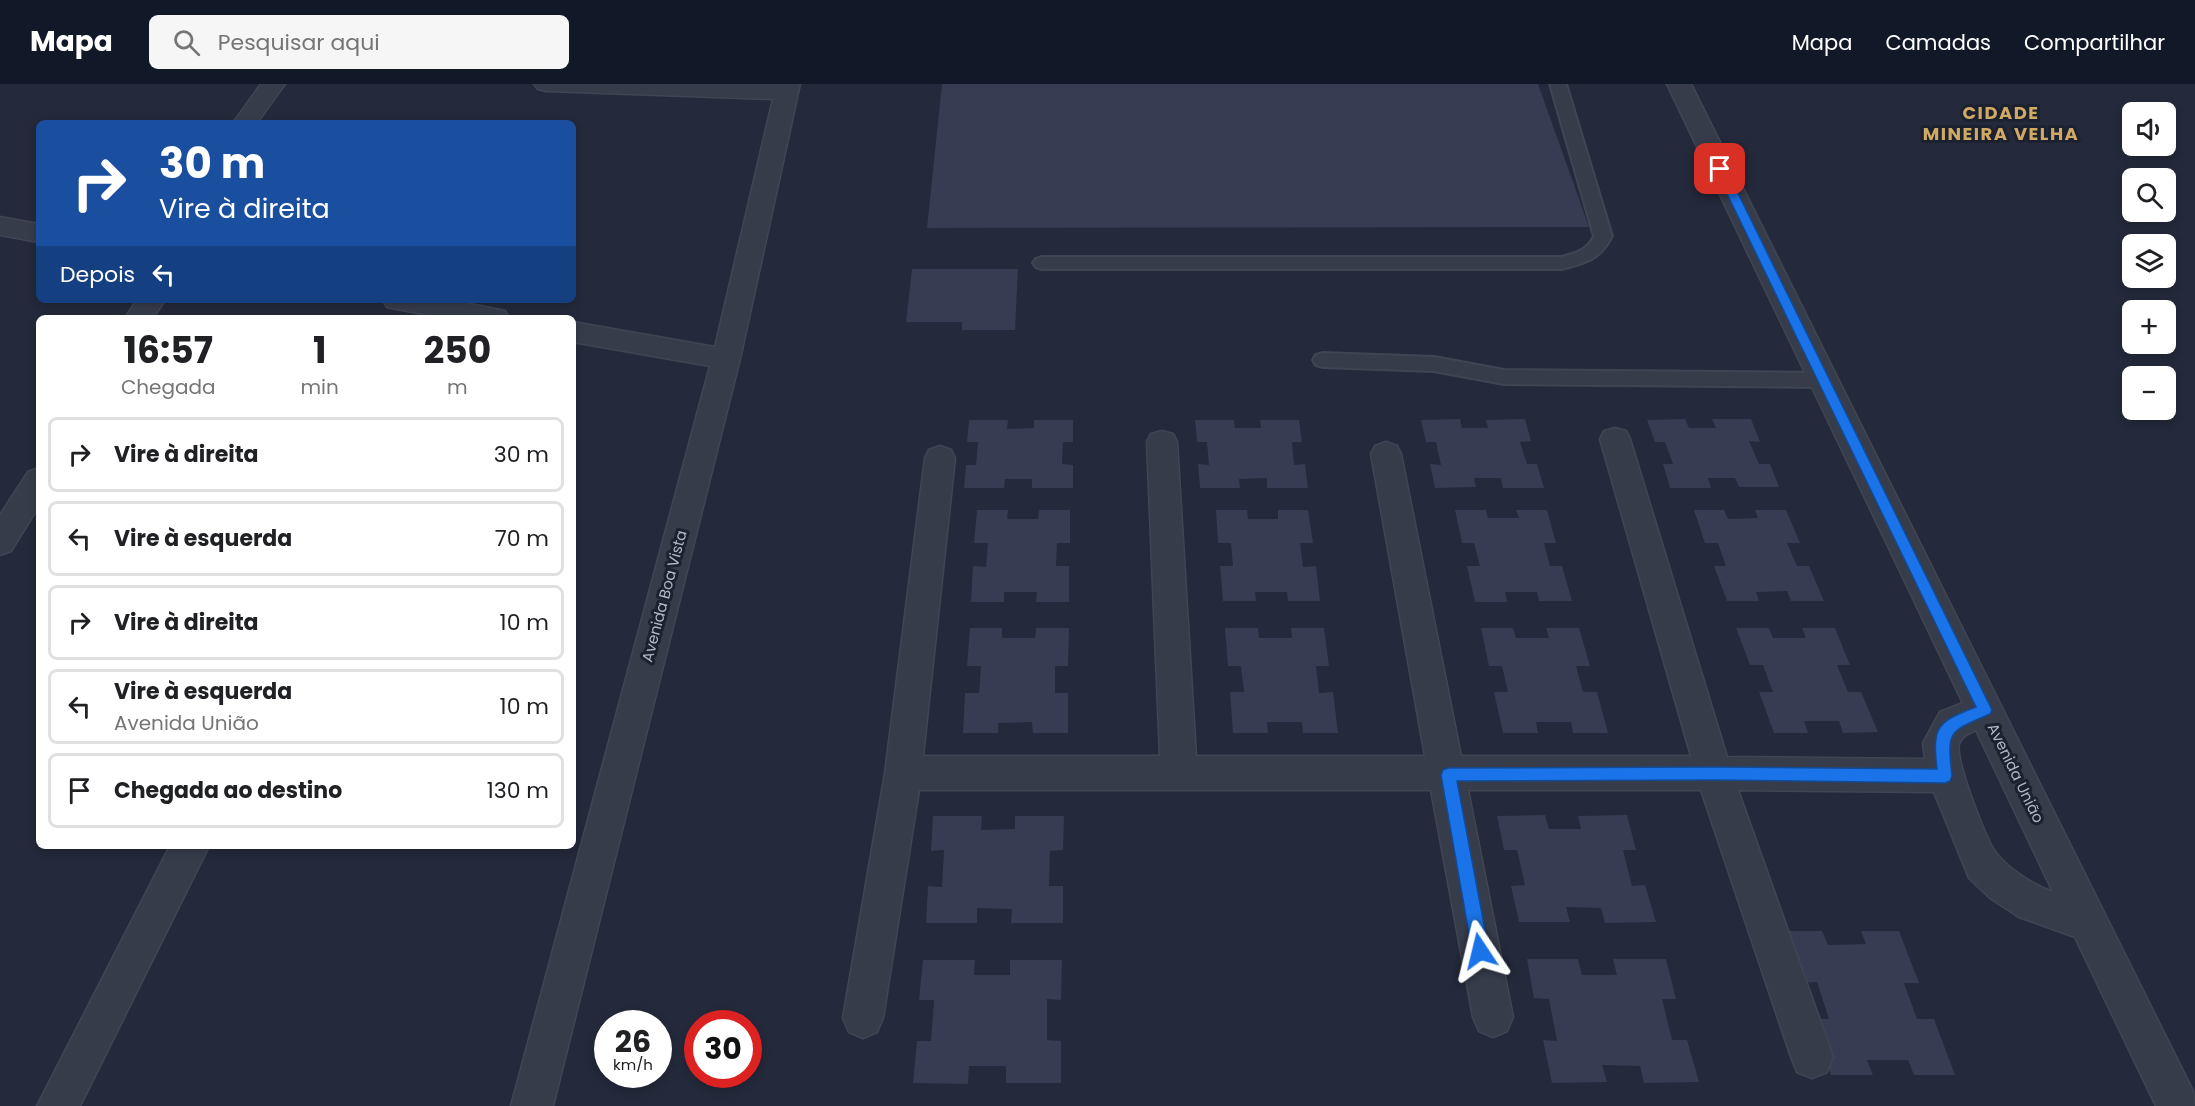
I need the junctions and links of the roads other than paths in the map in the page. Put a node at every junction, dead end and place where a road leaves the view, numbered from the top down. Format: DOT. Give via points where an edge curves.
graph roads {
  1 [pos="273,84"];
  2 [pos="546,84"];
  3 [pos="1558,84"];
  4 [pos="1679,84"];
  5 [pos="788,88"];
  6 [pos="247,120"];
  7 [pos="0,226"];
  8 [pos="36,232"];
  9 [pos="1042,263"];
  10 [pos="410,303"];
  11 [pos="461,315"];
  12 [pos="576,333"];
  13 [pos="726,359"];
  14 [pos="1323,360"];
  15 [pos="1824,380"];
  16 [pos="1615,439"];
  17 [pos="1162,442"];
  18 [pos="1386,454"];
  19 [pos="940,458"];
  20 [pos="36,485"];
  21 [pos="0,543"];
  22 [pos="1985,710"];
  23 [pos="903,773"];
  24 [pos="1714,773"];
  25 [pos="1179,774"];
  26 [pos="1448,775"];
  27 [pos="1945,776"];
  28 [pos="188,849"];
  29 [pos="2088,922"];
  30 [pos="1493,1017"];
  31 [pos="863,1018"];
  32 [pos="1812,1057"];
  33 [pos="58,1106"];
  34 [pos="532,1106"];
  35 [pos="2178,1106"];
  1 -- 6 [label="street"];
  2 -- 5 [label="street"];
  3 -- 9 [label="lane" via="1603,236 1598,247 1582,258 1561,263"];
  4 -- 15 [label="street, Avenida União"];
  5 -- 13 [label="street, Avenida Boa Vista"];
  7 -- 8 [label="street"];
  10 -- 11 [label="street"];
  12 -- 13 [label="street"];
  13 -- 34 [label="street, Avenida Boa Vista"];
  14 -- 15 [label="lane" via="1434,364 1504,377"];
  15 -- 22 [label="street, Avenida União"];
  16 -- 24 [label="street"];
  17 -- 25 [label="street"];
  18 -- 26 [label="street"];
  19 -- 23 [label="street"];
  20 -- 21 [label="street"];
  22 -- 27 [label="street" via="1953,723 1946,733 1941,743"];
  22 -- 29 [label="street, Avenida União"];
  23 -- 25 [label="street"];
  23 -- 31 [label="street"];
  24 -- 26 [label="street"];
  24 -- 27 [label="street"];
  24 -- 32 [label="street"];
  25 -- 26 [label="street"];
  26 -- 30 [label="street"];
  27 -- 29 [label="street" via="1982,865 2033,904"];
  28 -- 33 [label="street"];
  29 -- 35 [label="street, Avenida União"];
}
